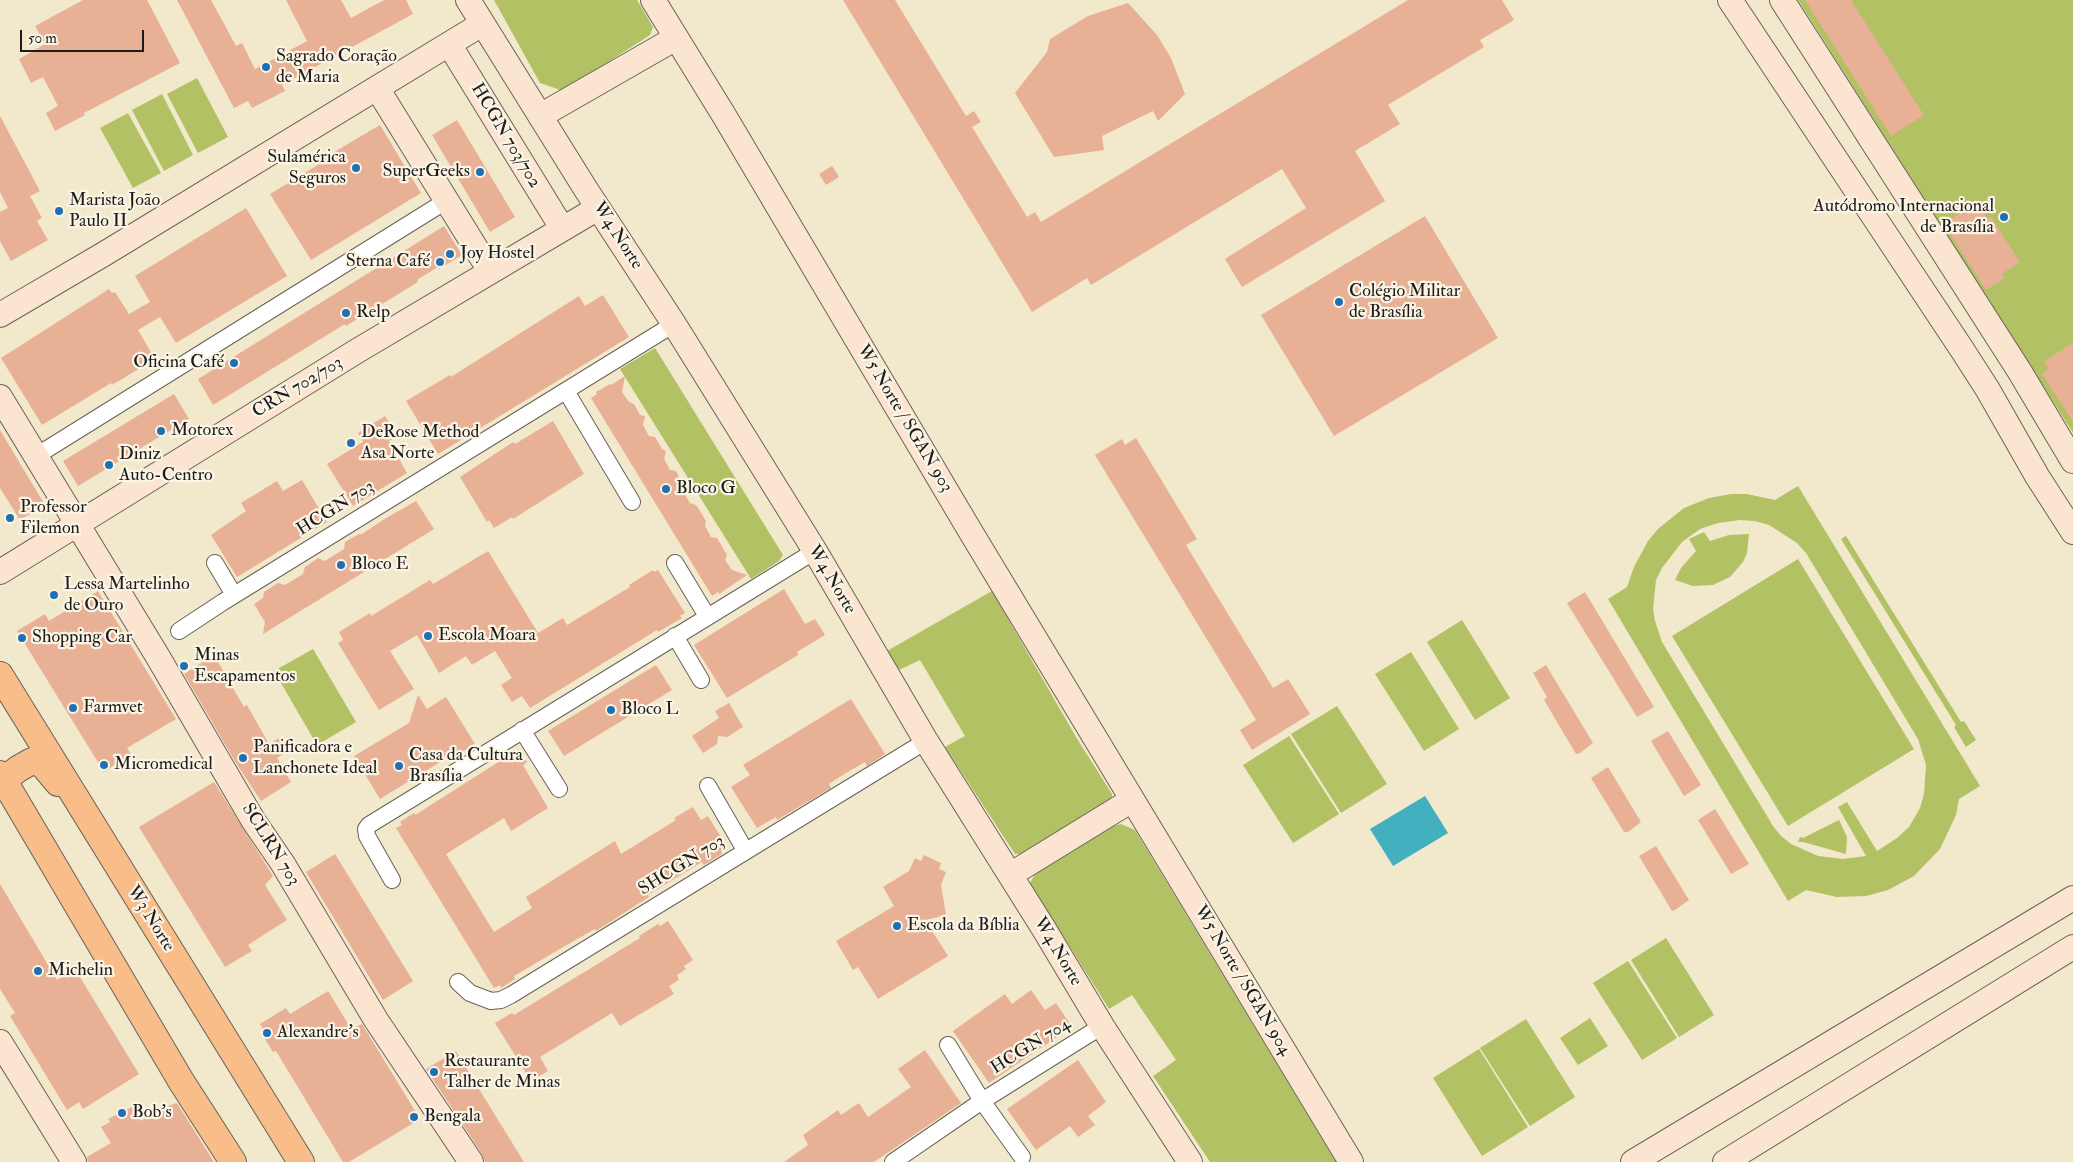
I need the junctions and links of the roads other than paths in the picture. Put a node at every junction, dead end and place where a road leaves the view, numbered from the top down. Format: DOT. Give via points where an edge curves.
graph roads {
  1 [pos="468,0"];
  2 [pos="653,0"];
  3 [pos="1730,0"];
  4 [pos="1782,0"];
  5 [pos="482,24"];
  6 [pos="676,38"];
  7 [pos="448,44"];
  8 [pos="376,88"];
  9 [pos="540,116"];
  10 [pos="446,201"];
  11 [pos="598,208"];
  12 [pos="562,228"];
  13 [pos="490,271"];
  14 [pos="0,315"];
  15 [pos="674,324"];
  16 [pos="1988,390"];
  17 [pos="566,391"];
  18 [pos="0,397"];
  19 [pos="2045,414"];
  20 [pos="36,456"];
  21 [pos="2073,462"];
  22 [pos="2037,476"];
  23 [pos="632,502"];
  24 [pos="78,524"];
  25 [pos="2073,532"];
  26 [pos="815,551"];
  27 [pos="215,563"];
  28 [pos="675,563"];
  29 [pos="0,572"];
  30 [pos="234,595"];
  31 [pos="708,616"];
  32 [pos="179,631"];
  33 [pos="676,636"];
  34 [pos="0,676"];
  35 [pos="701,680"];
  36 [pos="522,730"];
  37 [pos="926,741"];
  38 [pos="2,777"];
  39 [pos="708,786"];
  40 [pos="559,789"];
  41 [pos="1132,800"];
  42 [pos="87,818"];
  43 [pos="745,850"];
  44 [pos="1010,875"];
  45 [pos="392,880"];
  46 [pos="2073,898"];
  47 [pos="2073,947"];
  48 [pos="458,982"];
  49 [pos="1102,1026"];
  50 [pos="0,1042"];
  51 [pos="948,1045"];
  52 [pos="982,1101"];
  53 [pos="1022,1156"];
  54 [pos="74,1162"];
  55 [pos="233,1162"];
  56 [pos="301,1162"];
  57 [pos="470,1162"];
  58 [pos="894,1162"];
  59 [pos="1190,1162"];
  60 [pos="1351,1162"];
  61 [pos="1634,1162"];
  62 [pos="1725,1162"];
  1 -- 5 [label="street, W4 Norte"];
  2 -- 6 [label="street, W5 Norte / SGAN 903"];
  3 -- 16 [label="street"];
  4 -- 19 [label="street"];
  5 -- 7 [label="street"];
  5 -- 9 [label="street, W4 Norte"];
  6 -- 9 [label="street"];
  6 -- 41 [label="street, W5 Norte / SGAN 903"];
  7 -- 8 [label="street"];
  7 -- 12 [label="street, HCGN 703/702"];
  8 -- 10 [label="street"];
  8 -- 14 [label="street"];
  9 -- 11 [label="street, W4 Norte"];
  10 -- 13 [label="street"];
  10 -- 20 [label="street"];
  11 -- 12 [label="street, CRN 702/703"];
  11 -- 15 [label="street, W4 Norte"];
  12 -- 13 [label="street, CRN 702/703"];
  13 -- 24 [label="street, CRN 702/703"];
  15 -- 17 [label="street, HCGN 703"];
  15 -- 26 [label="street, W4 Norte"];
  16 -- 19 [label="street" via="2025,437 2039,429"];
  16 -- 22 [label="street"];
  17 -- 23 [label="street"];
  17 -- 30 [label="street, HCGN 703"];
  18 -- 20 [label="street, SCLRN 703"];
  19 -- 21 [label="street"];
  20 -- 24 [label="street, SCLRN 703"];
  21 -- 22 [label="street" via="2054,456 2046,459 2037,466"];
  22 -- 25 [label="street"];
  24 -- 29 [label="street, CRN 702/703"];
  24 -- 57 [label="street, SCLRN 703" via="253,820 283,864 376,1020"];
  26 -- 31 [label="street"];
  26 -- 37 [label="street, W4 Norte"];
  27 -- 30 [label="street"];
  28 -- 31 [label="street"];
  30 -- 32 [label="street, HCGN 703"];
  31 -- 33 [label="street"];
  33 -- 35 [label="street"];
  33 -- 36 [label="street"];
  34 -- 42 [label="main road, W3 Norte"];
  36 -- 40 [label="street"];
  36 -- 45 [label="street" via="369,825 367,836"];
  37 -- 43 [label="street, SHCGN 703"];
  37 -- 44 [label="street, W4 Norte"];
  38 -- 42 [label="main road" via="32,761 42,764"];
  38 -- 55 [label="main road" via="181,1081"];
  39 -- 43 [label="street"];
  41 -- 44 [label="street"];
  41 -- 60 [label="street, W5 Norte / SGAN 904"];
  42 -- 56 [label="main road, W3 Norte"];
  43 -- 48 [label="street, SHCGN 703" via="501,1000 479,997"];
  44 -- 49 [label="street, W4 Norte"];
  46 -- 61 [label="street"];
  47 -- 62 [label="street"];
  49 -- 52 [label="street, HCGN 704"];
  49 -- 59 [label="street, W4 Norte"];
  50 -- 54 [label="street"];
  51 -- 52 [label="street, HCGN 704"];
  52 -- 53 [label="street, HCGN 704"];
  52 -- 58 [label="street, HCGN 704"];
}
